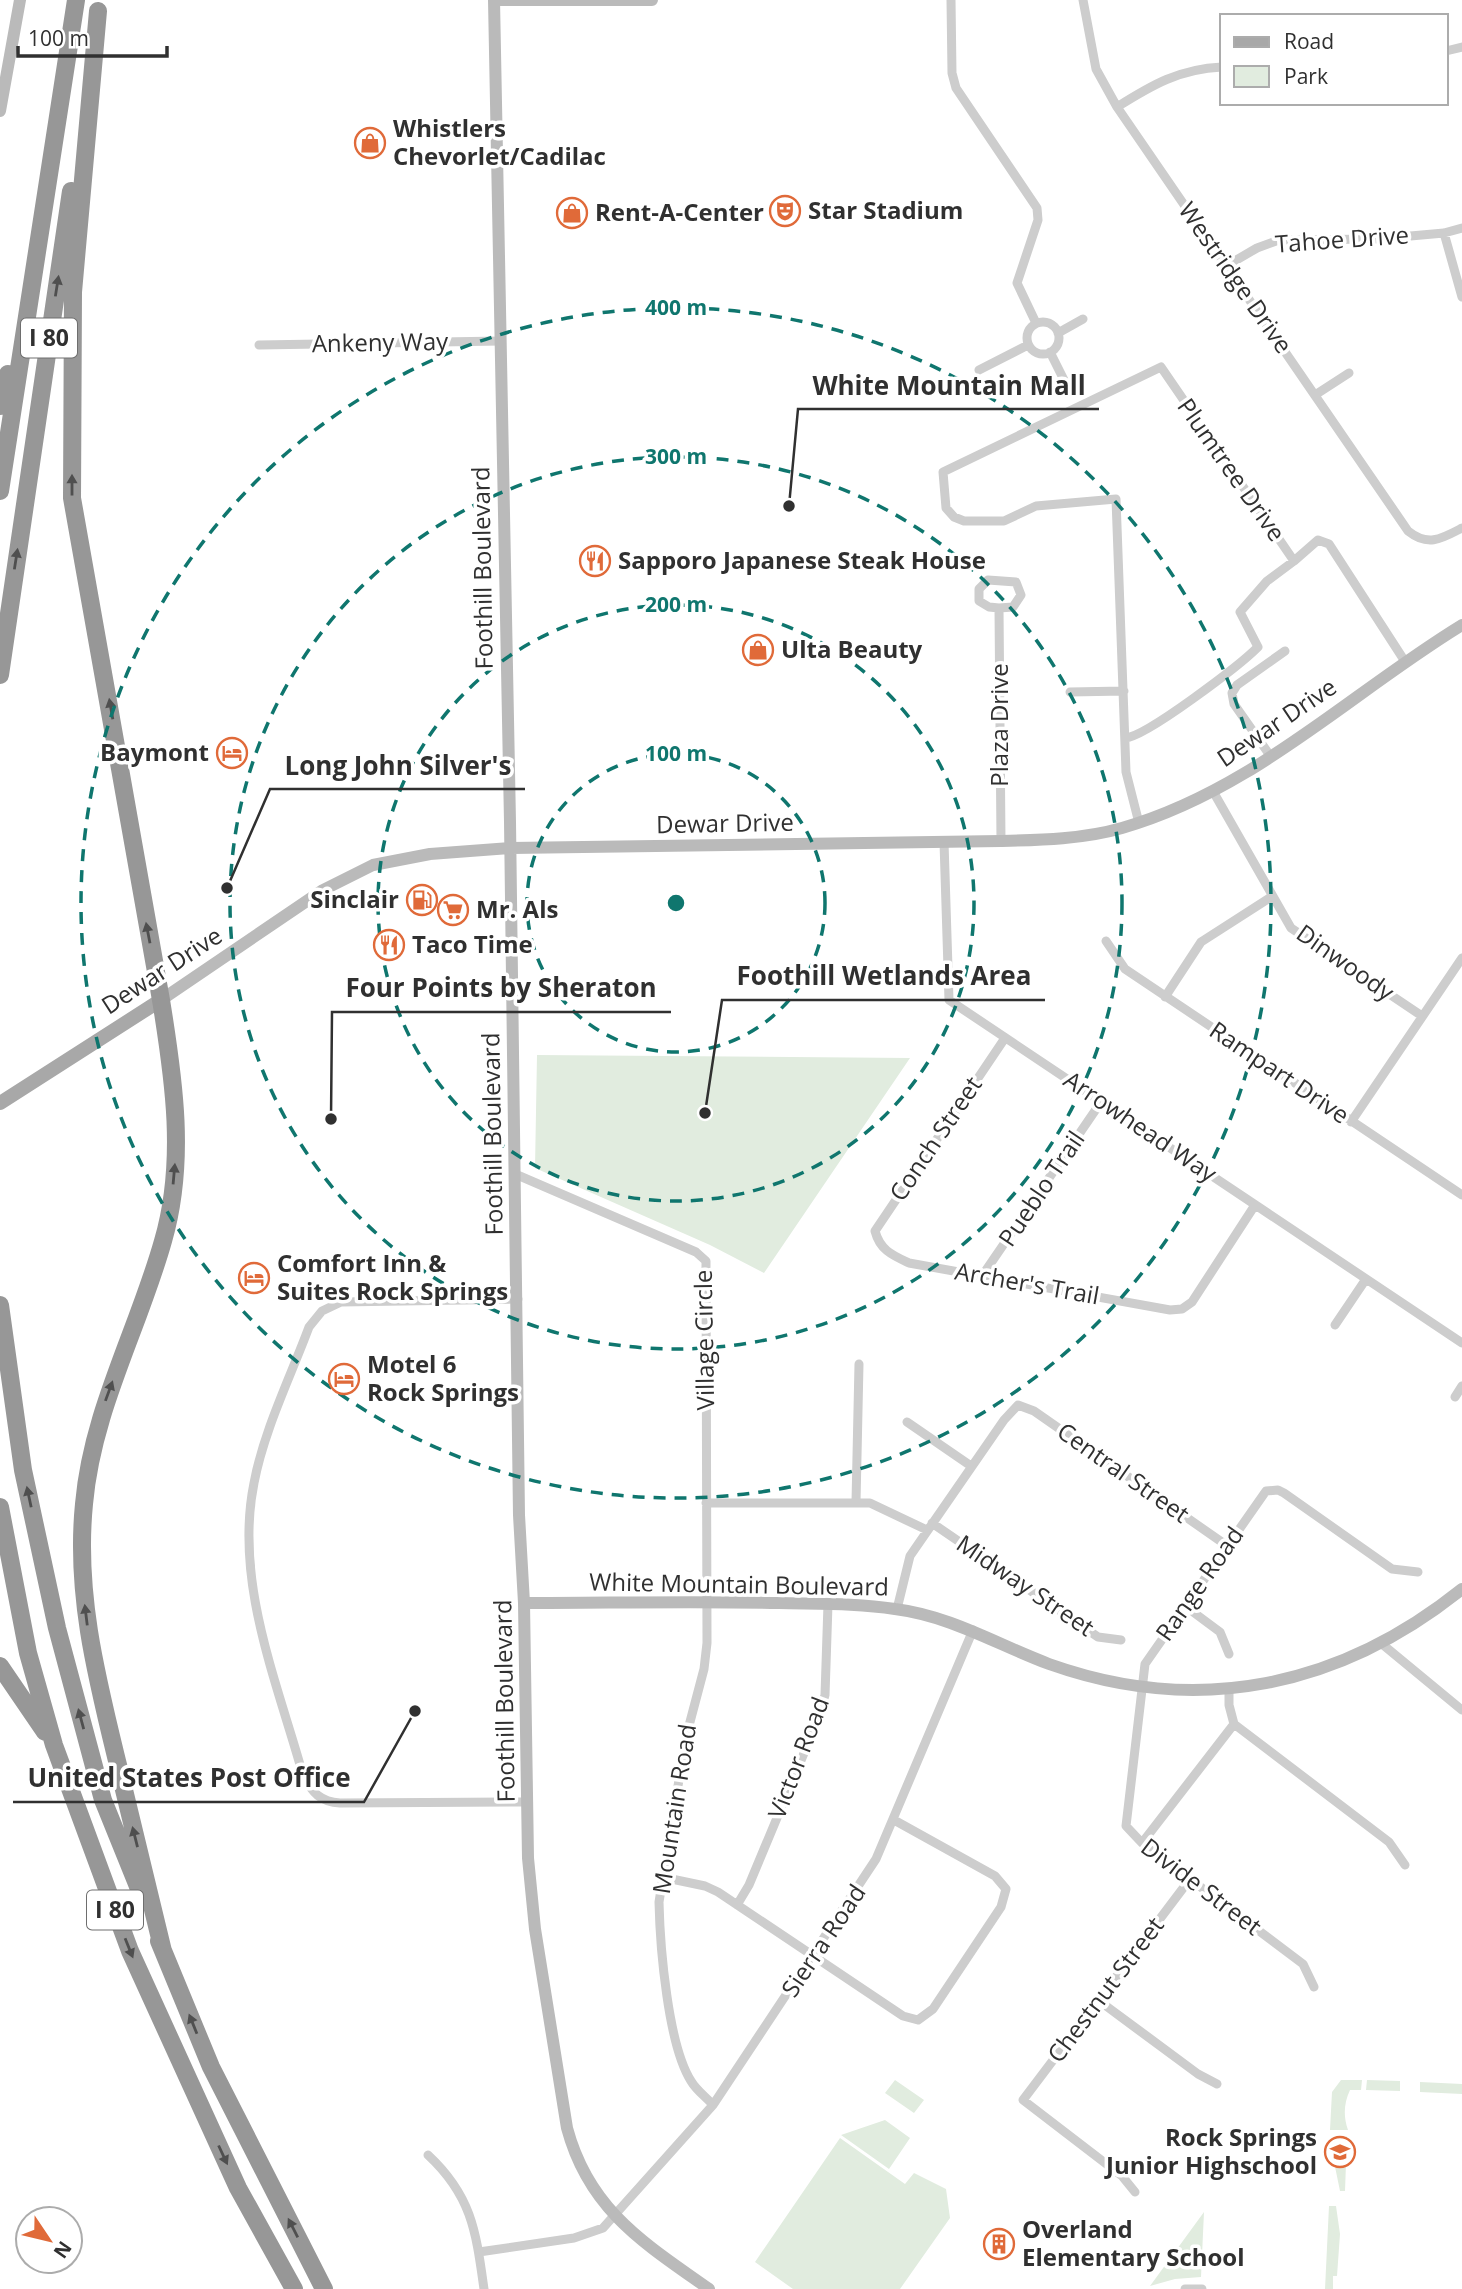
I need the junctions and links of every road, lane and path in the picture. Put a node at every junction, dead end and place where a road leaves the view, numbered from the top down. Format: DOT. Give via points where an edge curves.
graph roads {
  1 [pos="20,0"];
  2 [pos="76,0"];
  3 [pos="494,0"];
  4 [pos="652,0"];
  5 [pos="951,0"];
  6 [pos="1083,0"];
  7 [pos="99,6"];
  8 [pos="1220,67"];
  9 [pos="61,103"];
  10 [pos="1117,107"];
  11 [pos="0,111"];
  12 [pos="1462,228"];
  13 [pos="1444,233"];
  14 [pos="1226,266"];
  15 [pos="1462,297"];
  16 [pos="1083,319"];
  17 [pos="1036,323"];
  18 [pos="1058,333"];
  19 [pos="501,341"];
  20 [pos="259,345"];
  21 [pos="1028,345"];
  22 [pos="1050,352"];
  23 [pos="979,370"];
  24 [pos="1349,373"];
  25 [pos="1065,382"];
  26 [pos="1315,395"];
  27 [pos="0,406"];
  28 [pos="0,491"];
  29 [pos="1462,528"];
  30 [pos="1294,561"];
  31 [pos="999,608"];
  32 [pos="1462,625"];
  33 [pos="1285,651"];
  34 [pos="1404,660"];
  35 [pos="0,676"];
  36 [pos="1124,691"];
  37 [pos="1070,692"];
  38 [pos="1125,738"];
  39 [pos="1271,757"];
  40 [pos="1214,793"];
  41 [pos="1139,823"];
  42 [pos="1001,841"];
  43 [pos="944,842"];
  44 [pos="510,848"];
  45 [pos="1271,897"];
  46 [pos="1106,941"];
  47 [pos="1462,958"];
  48 [pos="1165,997"];
  49 [pos="161,1000"];
  50 [pos="1422,1016"];
  51 [pos="1005,1038"];
  52 [pos="1101,1102"];
  53 [pos="0,1103"];
  54 [pos="1351,1122"];
  55 [pos="515,1174"];
  56 [pos="1460,1191"];
  57 [pos="1255,1205"];
  58 [pos="878,1243"];
  59 [pos="982,1276"];
  60 [pos="1366,1279"];
  61 [pos="518,1299"];
  62 [pos="0,1305"];
  63 [pos="1335,1325"];
  64 [pos="1462,1343"];
  65 [pos="859,1364"];
  66 [pos="1462,1386"];
  67 [pos="1455,1397"];
  68 [pos="907,1422"];
  69 [pos="971,1466"];
  70 [pos="856,1502"];
  71 [pos="706,1503"];
  72 [pos="0,1507"];
  73 [pos="930,1526"];
  74 [pos="1226,1545"];
  75 [pos="1418,1572"];
  76 [pos="1462,1590"];
  77 [pos="706,1601"];
  78 [pos="524,1604"];
  79 [pos="828,1604"];
  80 [pos="1185,1606"];
  81 [pos="897,1609"];
  82 [pos="973,1630"];
  83 [pos="1121,1640"];
  84 [pos="1382,1644"];
  85 [pos="1229,1654"];
  86 [pos="0,1666"];
  87 [pos="1142,1687"];
  88 [pos="1229,1688"];
  89 [pos="1462,1710"];
  90 [pos="1234,1724"];
  91 [pos="54,1745"];
  92 [pos="528,1802"];
  93 [pos="894,1820"];
  94 [pos="1142,1843"];
  95 [pos="1405,1865"];
  96 [pos="662,1877"];
  97 [pos="1190,1880"];
  98 [pos="737,1905"];
  99 [pos="163,1951"];
  100 [pos="814,1957"];
  101 [pos="1314,1987"];
  102 [pos="1098,2000"];
  103 [pos="1217,2084"];
  104 [pos="713,2105"];
  105 [pos="428,2155"];
  106 [pos="1135,2192"];
  107 [pos="615,2217"];
  108 [pos="479,2252"];
  109 [pos="295,2289"];
  110 [pos="324,2289"];
  111 [pos="484,2289"];
  112 [pos="709,2289"];
  113 [pos="1185,2289"];
  114 [pos="1202,2289"];
  1 -- 11 [label="street"];
  2 -- 9 [label="highway, I 80"];
  3 -- 4 [label="street"];
  3 -- 19 [label="street, Foothill Boulevard"];
  5 -- 17 [label="street" via="956,88 1037,208 1038,220 1017,283"];
  6 -- 10 [label="street, Westridge Drive" via="1096,69"];
  35 -- 7 [label="highway, I 80, one-way"];
  49 -- 7 [label="highway, one-way" via="72,498 73,292"];
  8 -- 10 [label="street" via="1160,79"];
  9 -- 27 [label="highway"];
  9 -- 28 [label="highway, I 80"];
  10 -- 14 [label="street, Westridge Drive"];
  12 -- 13 [label="street, Tahoe Drive"];
  13 -- 14 [label="street, Tahoe Drive" via="1279,240"];
  13 -- 15 [label="street"];
  14 -- 26 [label="street, Westridge Drive"];
  16 -- 18 [label="street"];
  17 -- 18 [label="street" via="1046,322"];
  17 -- 21 [label="street" via="1028,331"];
  18 -- 22 [label="street" via="1058,344"];
  19 -- 20 [label="street, Ankeny Way"];
  19 -- 44 [label="street, Foothill Boulevard"];
  21 -- 22 [label="street" via="1039,354"];
  21 -- 23 [label="street"];
  22 -- 25 [label="street"];
  24 -- 26 [label="street"];
  26 -- 29 [label="street, Westridge Drive" via="1408,531 1420,541 1432,542"];
  30 -- 34 [label="street, Plumtree Drive" via="1318,540 1329,544"];
  30 -- 36 [label="street, Plumtree Drive" via="1161,368 943,472 946,508 964,521 1004,521 1036,506 1116,499"];
  30 -- 38 [label="street" via="1267,581 1240,615 1258,647 1143,732"];
  31 -- 31 [label="street" via="1013,607 1020,589 1009,580 988,580 979,589 979,601"];
  31 -- 42 [label="street, Plaza Drive"];
  32 -- 34 [label="street, Dewar Drive"];
  33 -- 39 [label="street" via="1232,693 1234,704"];
  34 -- 39 [label="street, Dewar Drive"];
  36 -- 37 [label="street"];
  36 -- 38 [label="street"];
  38 -- 41 [label="street" via="1127,780"];
  39 -- 40 [label="street, Dewar Drive"];
  40 -- 41 [label="street, Dewar Drive"];
  40 -- 45 [label="street, Dinwoody"];
  41 -- 42 [label="street, Dewar Drive" via="1088,835"];
  42 -- 43 [label="street, Dewar Drive"];
  43 -- 44 [label="street, Dewar Drive"];
  43 -- 51 [label="street, Arrowhead Way" via="949,1000"];
  44 -- 49 [label="street, Dewar Drive" via="430,854 373,865 323,890"];
  44 -- 55 [label="street, Foothill Boulevard"];
  45 -- 48 [label="street" via="1201,942"];
  45 -- 50 [label="street, Dinwoody" via="1291,928"];
  46 -- 48 [label="street, Rampart Drive" via="1125,969"];
  47 -- 50 [label="street"];
  48 -- 54 [label="street, Rampart Drive"];
  49 -- 53 [label="main road, Dewar Drive"];
  99 -- 49 [label="highway, one-way" via="92,1662 82,1585 83,1504 96,1427 164,1240 173,1188 177,1135"];
  50 -- 54 [label="street"];
  51 -- 52 [label="street, Arrowhead Way"];
  51 -- 58 [label="street, Conch Street" via="875,1231"];
  52 -- 57 [label="street, Arrowhead Way"];
  52 -- 59 [label="street, Pueblo Trail"];
  54 -- 56 [label="street, Rampart Drive"];
  55 -- 61 [label="street, Foothill Boulevard"];
  55 -- 71 [label="street, Village Circle" via="696,1252 706,1261"];
  57 -- 59 [label="street, Archer's Trail" via="1192,1302 1182,1309"];
  57 -- 60 [label="street, Arrowhead Way"];
  58 -- 59 [label="street, Archer's Trail" via="909,1263"];
  60 -- 63 [label="street"];
  60 -- 64 [label="street, Arrowhead Way"];
  61 -- 78 [label="street, Foothill Boulevard"];
  61 -- 92 [label="street" via="341,1302 321,1311 309,1327 262,1452 248,1518 248,1555 253,1590 303,1775 316,1795 340,1803"];
  99 -- 62 [label="highway, I 80, one-way" via="103,1800 57,1628 23,1469"];
  65 -- 70 [label="street"];
  66 -- 67 [label="street"];
  68 -- 69 [label="street"];
  69 -- 73 [label="street"];
  69 -- 74 [label="street, Central Street" via="1018,1405 1034,1411"];
  70 -- 71 [label="street, Midway Street"];
  70 -- 73 [label="street, Midway Street" via="877,1505 894,1516"];
  71 -- 77 [label="street, Mountain Road"];
  72 -- 91 [label="highway, I 80" via="28,1653"];
  73 -- 81 [label="street" via="907,1563"];
  73 -- 83 [label="street, Midway Street" via="1098,1637"];
  74 -- 75 [label="street, Range Road" via="1262,1495 1272,1489 1392,1569"];
  74 -- 80 [label="street, Range Road"];
  76 -- 84 [label="street, White Mountain Boulevard"];
  77 -- 78 [label="street, White Mountain Boulevard"];
  77 -- 79 [label="street, White Mountain Boulevard"];
  77 -- 96 [label="street, Mountain Road" via="704,1669 686,1737"];
  78 -- 92 [label="street, Foothill Boulevard"];
  79 -- 81 [label="street, White Mountain Boulevard"];
  79 -- 98 [label="street, Victor Road" via="828,1669 817,1722"];
  80 -- 85 [label="street" via="1220,1632"];
  80 -- 87 [label="street, Range Road" via="1149,1657"];
  81 -- 82 [label="street, White Mountain Boulevard"];
  82 -- 87 [label="street, White Mountain Boulevard" via="1048,1663"];
  82 -- 93 [label="street, Sierra Road"];
  84 -- 88 [label="street, White Mountain Boulevard" via="1319,1671"];
  84 -- 89 [label="street"];
  86 -- 91 [label="highway"];
  87 -- 88 [label="street, White Mountain Boulevard"];
  87 -- 94 [label="street, Divide Street" via="1125,1817 1131,1834"];
  88 -- 90 [label="street"];
  90 -- 94 [label="street"];
  90 -- 95 [label="street" via="1389,1842"];
  91 -- 109 [label="highway, I 80, one-way" via="130,1951 238,2188"];
  92 -- 107 [label="street, Foothill Boulevard" via="530,1890 567,2128 589,2184"];
  93 -- 100 [label="street, Sierra Road" via="862,1885"];
  93 -- 100 [label="street" via="1002,1881 1006,1889 1001,1907 933,2009 918,2020 903,2016"];
  94 -- 97 [label="street, Divide Street"];
  96 -- 98 [label="street" via="705,1886"];
  96 -- 104 [label="street, Mountain Road" via="660,1929 676,2044 692,2083"];
  97 -- 101 [label="street, Divide Street" via="1303,1964"];
  97 -- 102 [label="street, Chestnut Street"];
  98 -- 100 [label="street"];
  110 -- 99 [label="highway, I 80, one-way" via="211,2067"];
  100 -- 104 [label="street, Sierra Road"];
  102 -- 103 [label="street"];
  102 -- 106 [label="street, Chestnut Street" via="1023,2100 1122,2176"];
  104 -- 107 [label="street, Sierra Road"];
  105 -- 108 [label="street" via="461,2192"];
  107 -- 108 [label="street, Sierra Road" via="603,2228 574,2238"];
  107 -- 112 [label="street, Foothill Boulevard"];
  108 -- 111 [label="street"];
  113 -- 114 [label="street"];
}
